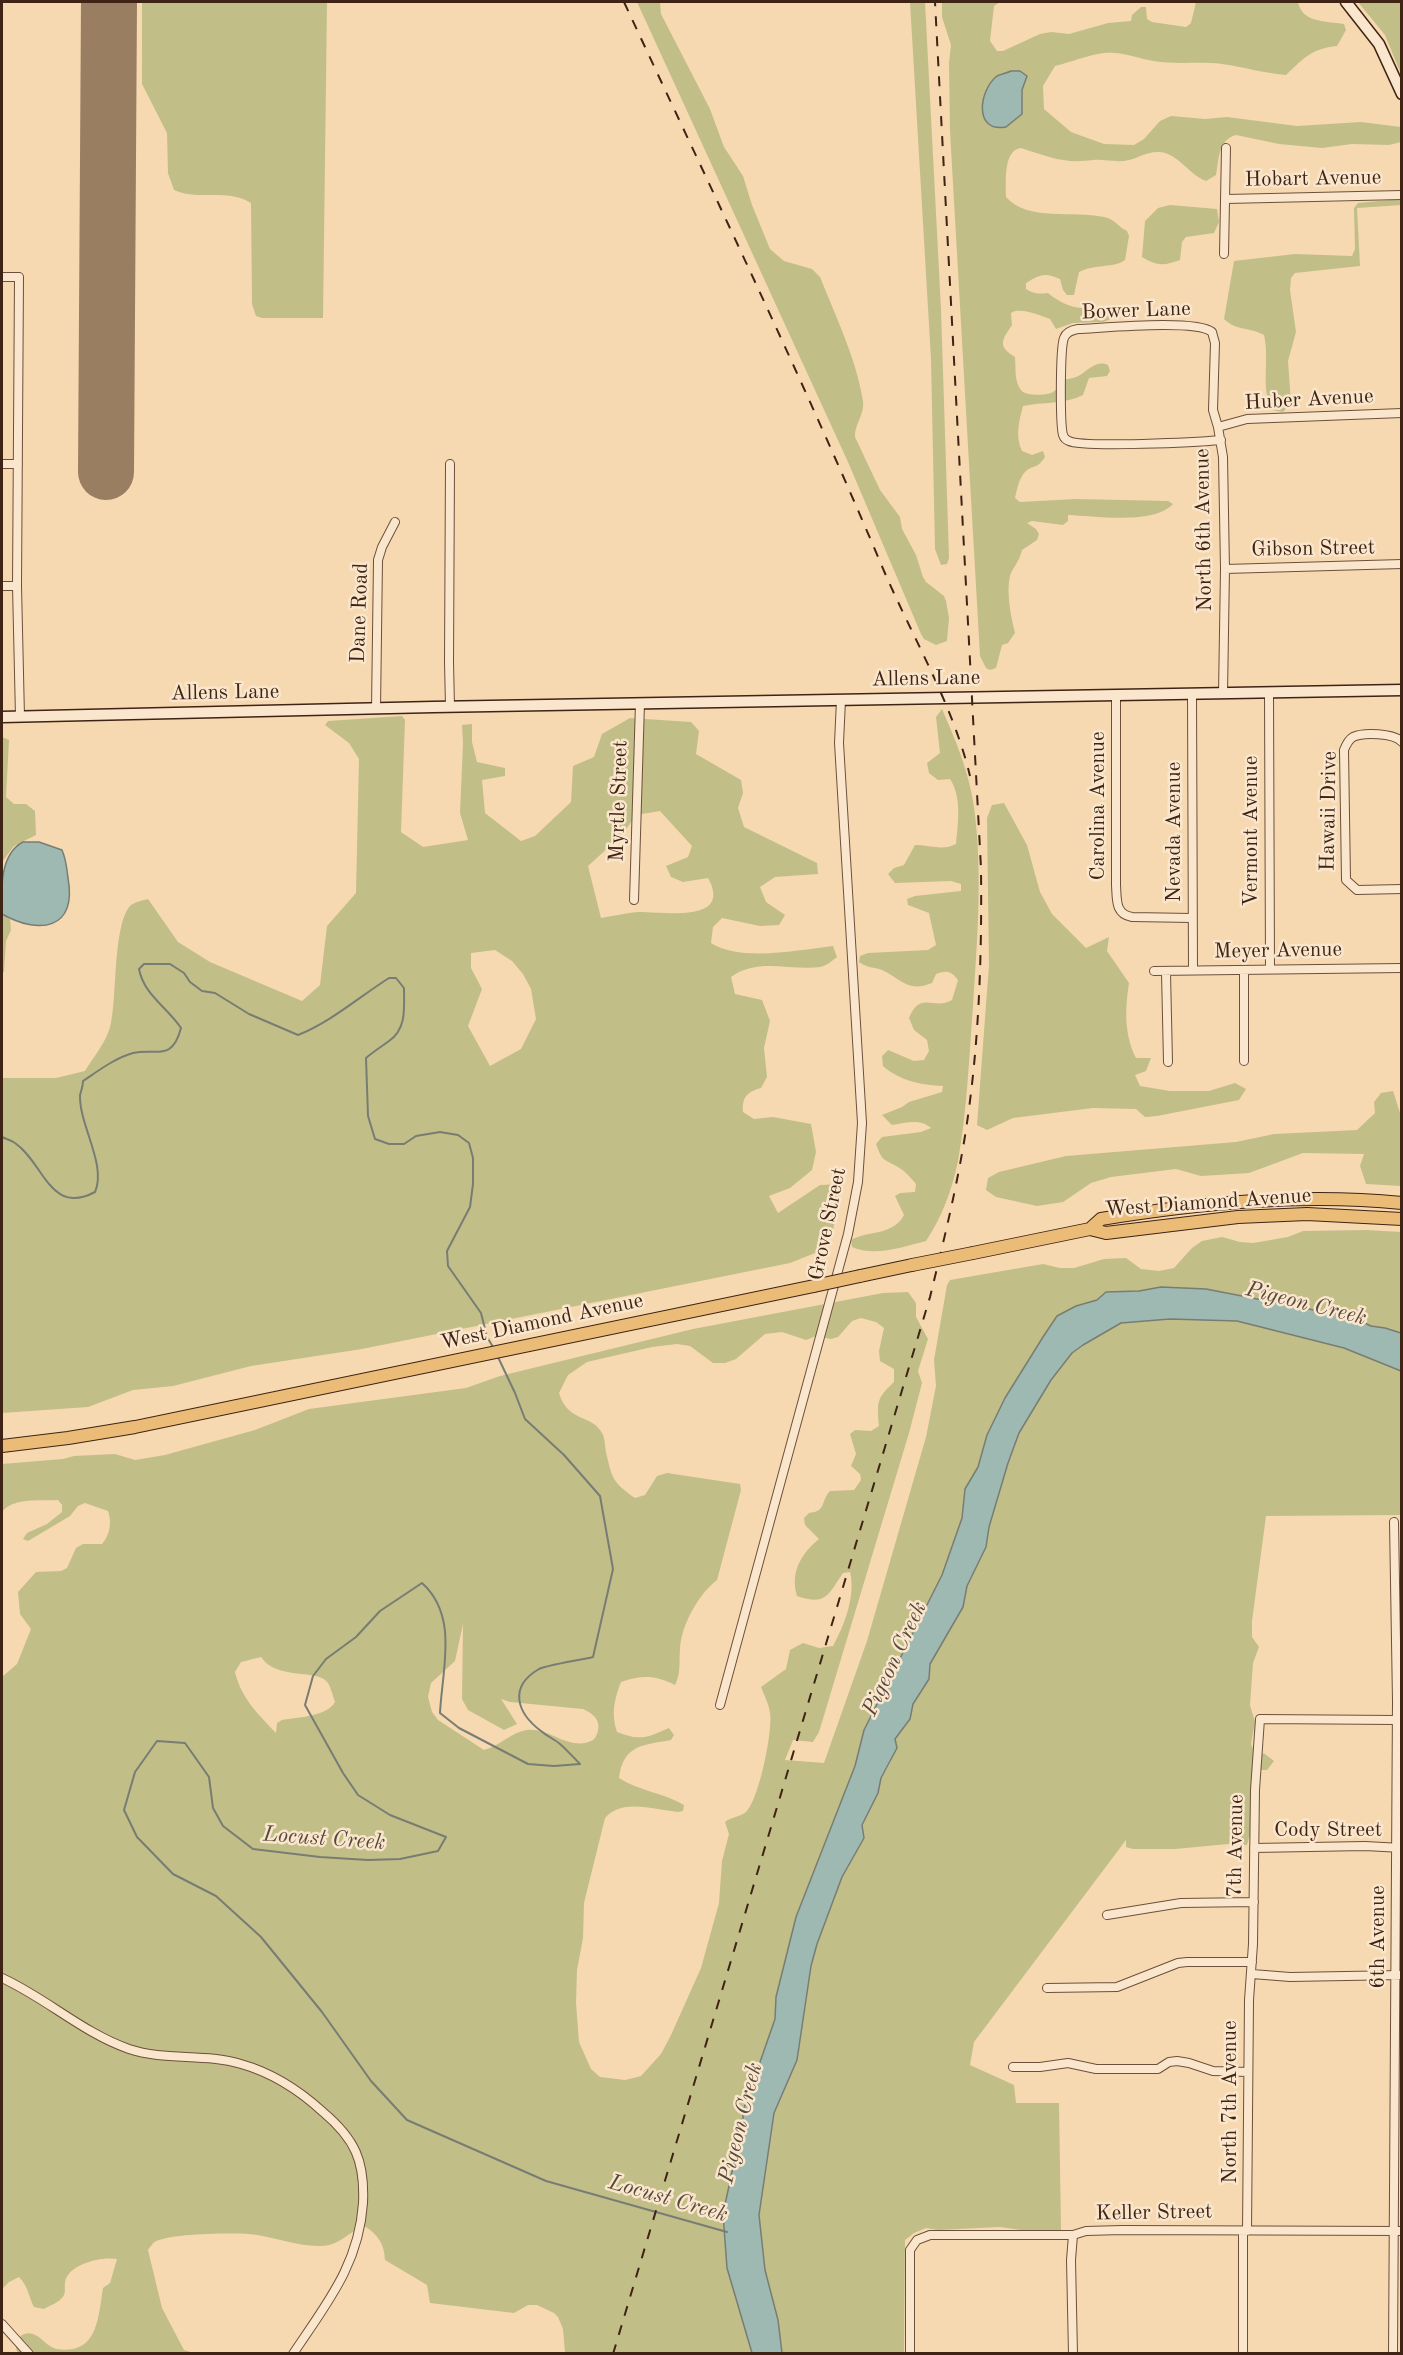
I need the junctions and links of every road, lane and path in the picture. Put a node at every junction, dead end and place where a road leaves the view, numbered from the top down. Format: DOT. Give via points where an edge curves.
graph roads {
  1 [pos="1346,2"];
  2 [pos="1401,94"];
  3 [pos="1226,148"];
  4 [pos="1401,195"];
  5 [pos="1226,199"];
  6 [pos="1224,254"];
  7 [pos="2,277"];
  8 [pos="1212,332"];
  9 [pos="1401,413"];
  10 [pos="1218,427"];
  11 [pos="1221,440"];
  12 [pos="2,464"];
  13 [pos="18,464"];
  14 [pos="450,464"];
  15 [pos="395,522"];
  16 [pos="1401,564"];
  17 [pos="1225,569"];
  18 [pos="2,586"];
  19 [pos="17,586"];
  20 [pos="1401,690"];
  21 [pos="1269,693"];
  22 [pos="1192,694"];
  23 [pos="1223,694"];
  24 [pos="1116,695"];
  25 [pos="841,700"];
  26 [pos="640,703"];
  27 [pos="450,707"];
  28 [pos="376,709"];
  29 [pos="2,717"];
  30 [pos="20,717"];
  31 [pos="1401,742"];
  32 [pos="1401,889"];
  33 [pos="634,900"];
  34 [pos="1192,918"];
  35 [pos="1401,968"];
  36 [pos="1270,969"];
  37 [pos="1192,970"];
  38 [pos="1244,970"];
  39 [pos="1154,971"];
  40 [pos="1166,972"];
  41 [pos="1244,1061"];
  42 [pos="1168,1062"];
  43 [pos="1401,1203"];
  44 [pos="1401,1219"];
  45 [pos="1090,1229"];
  46 [pos="2,1446"];
  47 [pos="1394,1522"];
  48 [pos="1399,1641"];
  49 [pos="720,1705"];
  50 [pos="1396,1720"];
  51 [pos="1254,1848"];
  52 [pos="1399,1848"];
  53 [pos="1254,1902"];
  54 [pos="1107,1915"];
  55 [pos="1252,1962"];
  56 [pos="1251,1974"];
  57 [pos="1398,1975"];
  58 [pos="2,1978"];
  59 [pos="1047,1988"];
  60 [pos="1013,2067"];
  61 [pos="1248,2072"];
  62 [pos="1398,2103"];
  63 [pos="1245,2231"];
  64 [pos="1398,2231"];
  65 [pos="1073,2235"];
  66 [pos="2,2324"];
  67 [pos="29,2354"];
  68 [pos="293,2354"];
  69 [pos="910,2354"];
  70 [pos="1073,2354"];
  71 [pos="1243,2354"];
  72 [pos="1393,2354"];
  1 -- 2 [label="street" via="1379,44"];
  3 -- 5 [label="street"];
  4 -- 5 [label="street, Hobart Avenue"];
  5 -- 6 [label="street"];
  7 -- 13 [label="street" via="19,277"];
  8 -- 10 [label="street, North 6th Avenue" via="1213,410"];
  8 -- 11 [label="street, Bower Lane" via="1192,326 1069,332 1063,340 1063,433 1070,442 1096,444"];
  9 -- 10 [label="street, Huber Avenue" via="1247,419"];
  10 -- 11 [label="street, North 6th Avenue"];
  11 -- 17 [label="street, North 6th Avenue"];
  12 -- 13 [label="street"];
  13 -- 19 [label="street"];
  14 -- 27 [label="street"];
  15 -- 28 [label="street, Dane Road" via="378,560"];
  16 -- 17 [label="street, Gibson Street"];
  17 -- 23 [label="street, North 6th Avenue"];
  18 -- 19 [label="street"];
  19 -- 30 [label="street"];
  20 -- 21 [label="street, Allens Lane"];
  21 -- 23 [label="street, Allens Lane"];
  21 -- 36 [label="street, Vermont Avenue"];
  22 -- 23 [label="street, Allens Lane"];
  22 -- 24 [label="street, Allens Lane"];
  22 -- 34 [label="street, Nevada Avenue"];
  24 -- 25 [label="street, Allens Lane"];
  24 -- 34 [label="street, Carolina Avenue" via="1118,909 1131,917"];
  25 -- 26 [label="street, Allens Lane"];
  25 -- 49 [label="street, Grove Street" via="839,743 862,1124 858,1182 848,1234"];
  26 -- 27 [label="street, Allens Lane"];
  26 -- 33 [label="street, Myrtle Street"];
  27 -- 28 [label="street, Allens Lane"];
  28 -- 30 [label="street, Allens Lane"];
  29 -- 30 [label="street, Allens Lane"];
  31 -- 32 [label="street, Hawaii Drive" via="1390,735 1360,736 1352,738 1344,750 1346,880 1357,890"];
  34 -- 37 [label="street, Nevada Avenue"];
  35 -- 36 [label="street, Meyer Avenue"];
  36 -- 38 [label="street, Meyer Avenue"];
  37 -- 38 [label="street, Meyer Avenue"];
  37 -- 40 [label="street, Meyer Avenue"];
  38 -- 41 [label="street"];
  39 -- 40 [label="street, Meyer Avenue"];
  40 -- 42 [label="street"];
  43 -- 45 [label="main road, West Diamond Avenue" via="1314,1199 1227,1203 1101,1219"];
  44 -- 45 [label="main road, West Diamond Avenue" via="1238,1216 1106,1233"];
  45 -- 46 [label="main road, West Diamond Avenue, bridge" via="102,1433"];
  47 -- 48 [label="street, 6th Avenue"];
  48 -- 50 [label="street, 6th Avenue"];
  50 -- 51 [label="street, 7th Avenue" via="1260,1719"];
  50 -- 52 [label="street, 6th Avenue"];
  51 -- 52 [label="street, Cody Street"];
  51 -- 53 [label="street, 7th Avenue"];
  52 -- 57 [label="street, 6th Avenue"];
  53 -- 54 [label="street" via="1181,1903"];
  53 -- 55 [label="street, 7th Avenue"];
  55 -- 56 [label="street, 7th Avenue"];
  55 -- 59 [label="street" via="1178,1963 1117,1987"];
  56 -- 57 [label="street"];
  56 -- 61 [label="street, North 7th Avenue"];
  57 -- 62 [label="street, 6th Avenue"];
  58 -- 68 [label="street" via="129,2049 226,2060 271,2075 311,2101 352,2143 364,2186 359,2236 341,2282"];
  60 -- 61 [label="street" via="1068,2063 1096,2069 1158,2069 1177,2061 1213,2071"];
  61 -- 63 [label="street, North 7th Avenue"];
  62 -- 64 [label="street, 6th Avenue"];
  63 -- 64 [label="street, Keller Street"];
  63 -- 65 [label="street, Keller Street" via="1122,2230"];
  63 -- 71 [label="street, North 7th Avenue"];
  64 -- 72 [label="street, 6th Avenue"];
  65 -- 69 [label="street, Keller Street" via="930,2235 917,2240 911,2247"];
  65 -- 70 [label="street"];
  66 -- 67 [label="street"];
}
